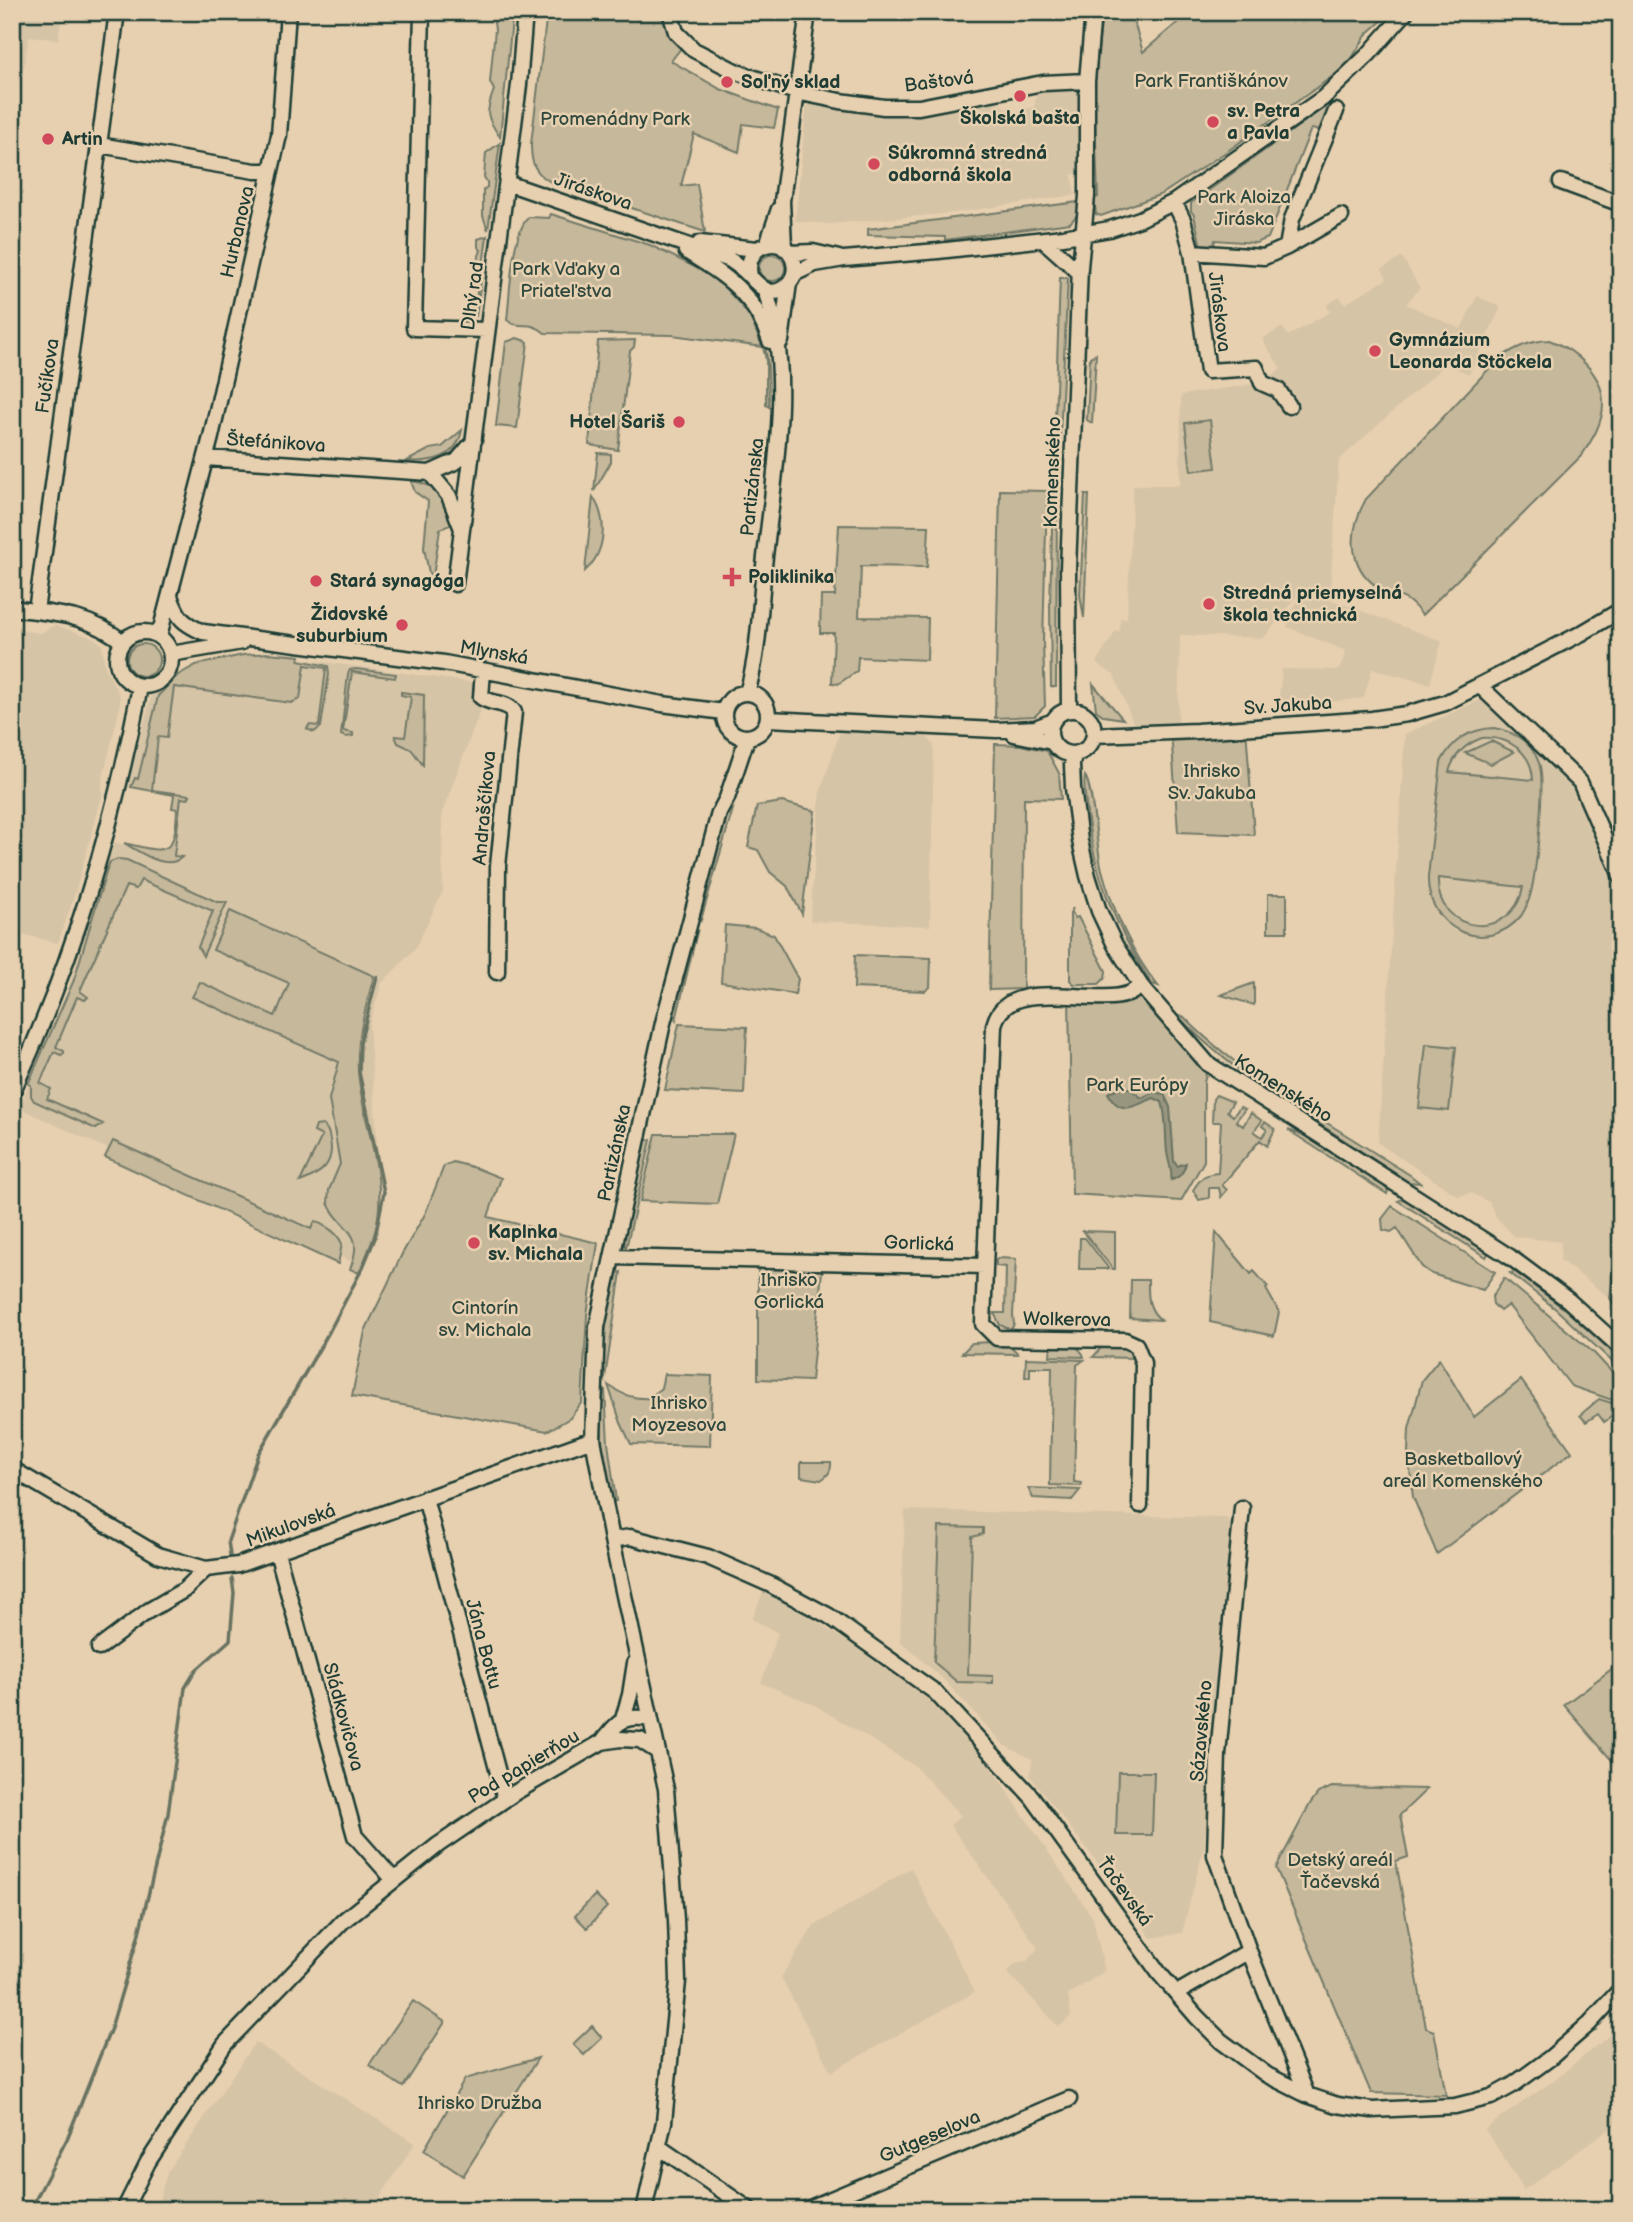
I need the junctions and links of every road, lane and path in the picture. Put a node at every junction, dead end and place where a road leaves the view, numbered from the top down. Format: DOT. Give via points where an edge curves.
graph roads {
  1 [pos="117,12"];
  2 [pos="288,12"];
  3 [pos="422,12"];
  4 [pos="525,12"];
  5 [pos="670,12"];
  6 [pos="808,12"];
  7 [pos="1093,12"];
  8 [pos="1406,12"];
  9 [pos="1087,80"];
  10 [pos="796,92"];
  11 [pos="1336,111"];
  12 [pos="99,145"];
  13 [pos="271,171"];
  14 [pos="1561,182"];
  15 [pos="507,183"];
  16 [pos="782,201"];
  17 [pos="1174,202"];
  18 [pos="1621,204"];
  19 [pos="1341,216"];
  20 [pos="1083,234"];
  21 [pos="667,239"];
  22 [pos="1042,240"];
  23 [pos="762,247"];
  24 [pos="1287,247"];
  25 [pos="787,250"];
  26 [pos="1192,253"];
  27 [pos="844,259"];
  28 [pos="1080,273"];
  29 [pos="750,276"];
  30 [pos="792,279"];
  31 [pos="765,290"];
  32 [pos="487,330"];
  33 [pos="778,367"];
  34 [pos="1289,406"];
  35 [pos="474,442"];
  36 [pos="206,458"];
  37 [pos="430,473"];
  38 [pos="462,529"];
  39 [pos="455,584"];
  40 [pos="170,596"];
  41 [pos="12,608"];
  42 [pos="1621,610"];
  43 [pos="36,611"];
  44 [pos="159,636"];
  45 [pos="257,639"];
  46 [pos="123,642"];
  47 [pos="171,654"];
  48 [pos="484,671"];
  49 [pos="1480,686"];
  50 [pos="140,687"];
  51 [pos="747,693"];
  52 [pos="1069,710"];
  53 [pos="724,712"];
  54 [pos="768,719"];
  55 [pos="1053,721"];
  56 [pos="996,730"];
  57 [pos="1094,734"];
  58 [pos="747,737"];
  59 [pos="1052,742"];
  60 [pos="1074,754"];
  61 [pos="1621,876"];
  62 [pos="497,972"];
  63 [pos="1141,986"];
  64 [pos="12,1093"];
  65 [pos="612,1257"];
  66 [pos="985,1266"];
  67 [pos="1621,1348"];
  68 [pos="593,1439"];
  69 [pos="12,1469"];
  70 [pos="425,1498"];
  71 [pos="1140,1505"];
  72 [pos="1242,1508"];
  73 [pos="612,1540"];
  74 [pos="277,1552"];
  75 [pos="206,1569"];
  76 [pos="99,1648"];
  77 [pos="636,1651"];
  78 [pos="650,1719"];
  79 [pos="623,1720"];
  80 [pos="602,1742"];
  81 [pos="657,1751"];
  82 [pos="505,1799"];
  83 [pos="394,1880"];
  84 [pos="1249,1951"];
  85 [pos="1621,1989"];
  86 [pos="1177,1993"];
  87 [pos="1307,2095"];
  88 [pos="1069,2099"];
  89 [pos="659,2147"];
  90 [pos="124,2210"];
  91 [pos="644,2210"];
  92 [pos="750,2210"];
  93 [pos="805,2210"];
  1 -- 12 [label="street, Fučíkova"];
  2 -- 13 [label="street, Hurbanova" via="279,135"];
  3 -- 32 [label="street" via="414,328"];
  4 -- 15 [label="street, Dlhý rad"];
  5 -- 10 [label="street, Baštová" via="676,32 694,50 737,72"];
  6 -- 10 [label="street"];
  7 -- 9 [label="street, Komenského"];
  8 -- 17 [label="street" via="1323,98"];
  9 -- 10 [label="street, Baštová" via="1043,83 919,107 851,103"];
  9 -- 20 [label="street, Komenského"];
  10 -- 16 [label="street"];
  11 -- 24 [label="street" via="1292,219"];
  12 -- 13 [label="street"];
  12 -- 43 [label="street, Fučíkova"];
  13 -- 36 [label="street, Hurbanova"];
  14 -- 18 [label="street"];
  15 -- 21 [label="street, Jiráskova"];
  15 -- 32 [label="street, Dlhý rad"];
  16 -- 23 [label="street"];
  16 -- 25 [label="street"];
  17 -- 20 [label="street" via="1128,224"];
  17 -- 26 [label="street, Jiráskova"];
  19 -- 24 [label="street"];
  20 -- 22 [label="street"];
  20 -- 28 [label="street, Komenského"];
  21 -- 23 [label="street, Jiráskova"];
  21 -- 29 [label="street, Jiráskova" via="730,260"];
  21 -- 33 [label="street, Jiráskova" via="742,289 758,312"];
  22 -- 27 [label="street"];
  22 -- 28 [label="street"];
  23 -- 25 [label="street"];
  23 -- 29 [label="street" via="749,261"];
  24 -- 26 [label="street" via="1264,257"];
  25 -- 27 [label="street"];
  25 -- 30 [label="street" via="795,267"];
  26 -- 34 [label="street, Jiráskova" via="1208,371 1256,368 1262,383 1278,390"];
  27 -- 30 [label="street" via="815,264"];
  28 -- 52 [label="street, Komenského" via="1067,611"];
  29 -- 31 [label="street"];
  30 -- 31 [label="street" via="778,290"];
  30 -- 33 [label="street, Partizánska"];
  31 -- 33 [label="street, Partizánska" via="772,310"];
  32 -- 35 [label="street, Dlhý rad"];
  33 -- 51 [label="street, Partizánska" via="780,424"];
  35 -- 37 [label="street" via="457,461"];
  35 -- 38 [label="street, Dlhý rad"];
  36 -- 37 [label="street, Štefánikova"];
  36 -- 40 [label="street, Štefánikova"];
  37 -- 38 [label="street" via="449,496"];
  38 -- 39 [label="street, Dlhý rad"];
  40 -- 44 [label="street, Štefánikova"];
  40 -- 45 [label="street, Mlynská" via="177,617 191,627"];
  41 -- 43 [label="street"];
  42 -- 49 [label="street, Sv. Jakuba"];
  43 -- 46 [label="street" via="86,619"];
  44 -- 46 [label="street" via="136,633"];
  44 -- 47 [label="street"];
  45 -- 47 [label="street, Mlynská"];
  45 -- 48 [label="street, Mlynská"];
  46 -- 50 [label="street" via="117,652 121,675"];
  47 -- 50 [label="street" via="171,665 160,682"];
  48 -- 53 [label="street, Mlynská"];
  48 -- 62 [label="street, Andraščíkova" via="481,697 514,712 498,866"];
  49 -- 57 [label="street, Sv. Jakuba" via="1445,702 1372,719"];
  49 -- 61 [label="street" via="1580,782"];
  50 -- 64 [label="street" via="127,755 76,937"];
  51 -- 53 [label="street" via="735,696"];
  51 -- 54 [label="street" via="761,699"];
  52 -- 55 [label="street"];
  52 -- 57 [label="street" via="1086,715"];
  53 -- 58 [label="street" via="729,730"];
  54 -- 56 [label="street"];
  54 -- 58 [label="street" via="761,732"];
  55 -- 56 [label="street" via="1035,728"];
  55 -- 59 [label="street"];
  56 -- 59 [label="street"];
  57 -- 60 [label="street" via="1089,746"];
  58 -- 65 [label="street, Partizánska" via="719,813 669,999"];
  59 -- 60 [label="street" via="1061,752"];
  60 -- 63 [label="street, Komenského" via="1074,797 1087,876 1115,945"];
  63 -- 66 [label="street" via="1128,994 1107,997 1041,995 1015,1001 996,1017"];
  63 -- 67 [label="street, Komenského" via="1208,1064 1510,1257 1568,1300"];
  65 -- 66 [label="street, Gorlická"];
  65 -- 68 [label="street, Partizánska" via="597,1326"];
  66 -- 71 [label="street, Wolkerova" via="983,1324 997,1338 1125,1340 1140,1351"];
  68 -- 70 [label="street, Mikulovská"];
  68 -- 73 [label="street, Partizánska"];
  69 -- 75 [label="street, Mikulovská" via="159,1555"];
  70 -- 74 [label="street, Mikulovská"];
  70 -- 82 [label="street, Jána Bottu"];
  72 -- 84 [label="street, Sázavského" via="1218,1754 1215,1855"];
  73 -- 77 [label="street, Partizánska"];
  73 -- 86 [label="street, Ťačevská" via="630,1537 708,1557 769,1584 829,1616 935,1692 1032,1797"];
  74 -- 75 [label="street, Mikulovská" via="238,1565"];
  74 -- 83 [label="street, Sládkovičova" via="355,1836"];
  75 -- 76 [label="street" via="184,1590"];
  77 -- 78 [label="street, Partizánska"];
  77 -- 79 [label="street"];
  78 -- 79 [label="street"];
  78 -- 81 [label="street, Partizánska"];
  79 -- 80 [label="street"];
  80 -- 81 [label="street, Pod papierňou" via="640,1740"];
  80 -- 82 [label="street, Pod papierňou"];
  81 -- 89 [label="street" via="666,1789 678,1981"];
  82 -- 83 [label="street, Pod papierňou"];
  83 -- 90 [label="street, Pod papierňou" via="342,1921 225,2044 148,2162"];
  84 -- 86 [label="street"];
  84 -- 87 [label="street, Sázavského"];
  85 -- 87 [label="street, Ťačevská" via="1550,2058 1491,2097 1455,2106 1372,2110"];
  86 -- 87 [label="street, Ťačevská" via="1221,2041 1268,2075"];
  88 -- 93 [label="street, Gutgeselova"];
  89 -- 91 [label="street"];
  89 -- 92 [label="street"];
}
